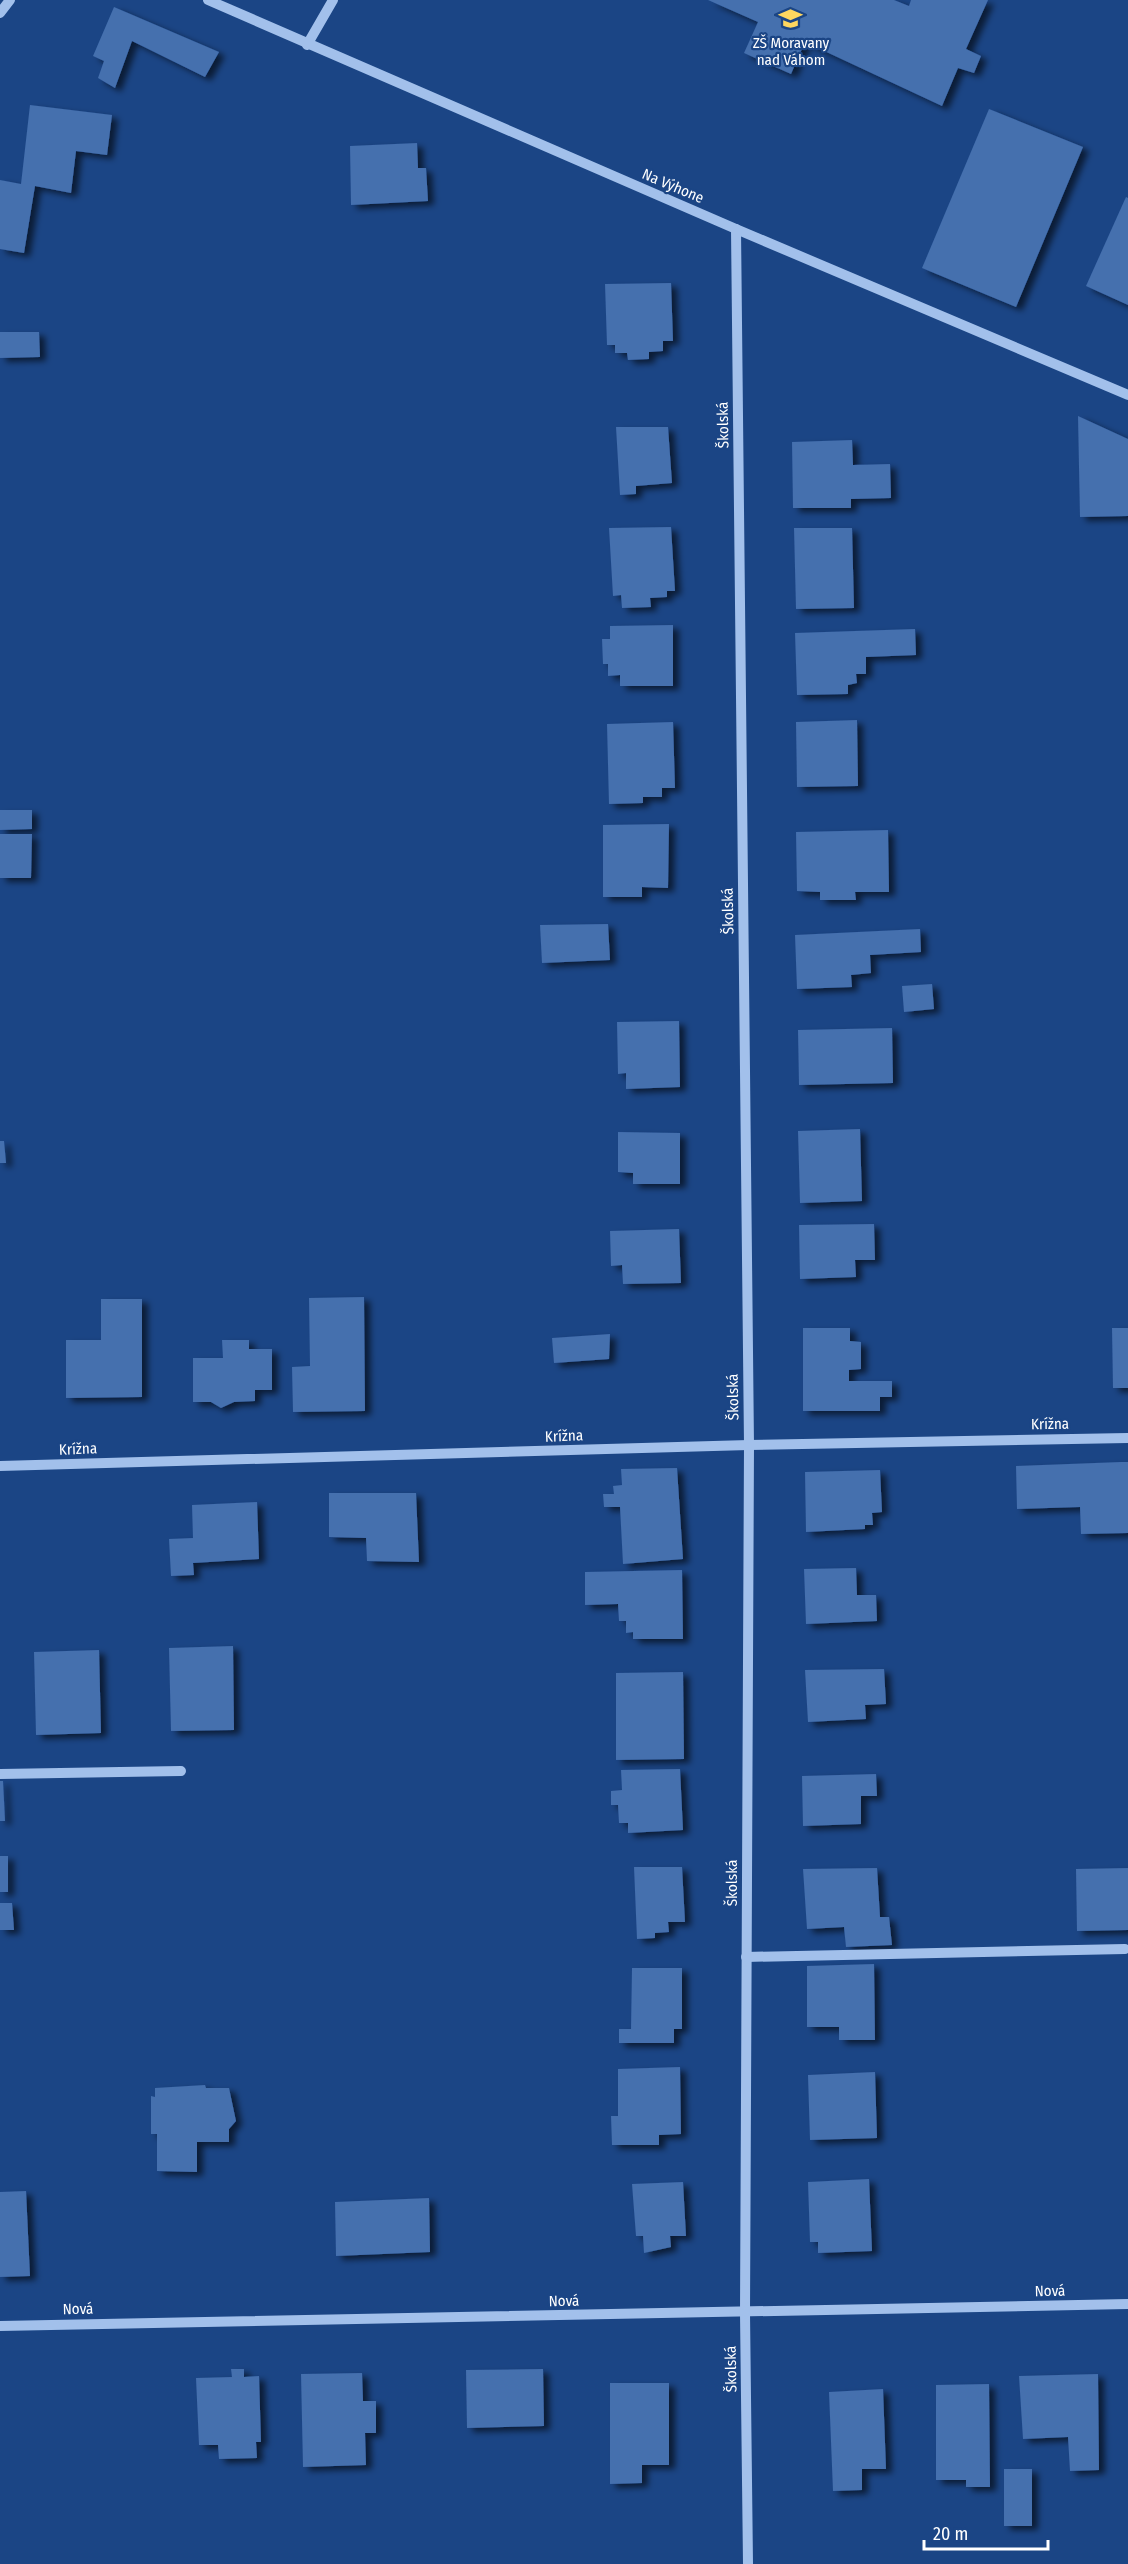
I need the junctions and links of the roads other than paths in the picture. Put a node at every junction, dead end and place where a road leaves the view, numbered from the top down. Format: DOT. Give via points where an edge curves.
graph roads {
  1 [pos="10,0"];
  2 [pos="208,0"];
  3 [pos="333,0"];
  4 [pos="0,14"];
  5 [pos="307,45"];
  6 [pos="736,230"];
  7 [pos="1128,396"];
  8 [pos="1128,1438"];
  9 [pos="749,1445"];
  10 [pos="0,1466"];
  11 [pos="181,1771"];
  12 [pos="0,1774"];
  13 [pos="1125,1949"];
  14 [pos="746,1957"];
  15 [pos="1128,2304"];
  16 [pos="745,2313"];
  17 [pos="0,2326"];
  18 [pos="748,2564"];
  1 -- 4 [label="street"];
  2 -- 5 [label="street, Na Výhone"];
  3 -- 5 [label="street"];
  5 -- 6 [label="street, Na Výhone"];
  6 -- 7 [label="street, Na Výhone"];
  6 -- 9 [label="street, Školská"];
  8 -- 9 [label="street, Krížna"];
  9 -- 10 [label="street, Krížna"];
  9 -- 14 [label="street, Školská"];
  11 -- 12 [label="street"];
  13 -- 14 [label="street"];
  14 -- 16 [label="street, Školská"];
  15 -- 16 [label="street, Nová"];
  16 -- 17 [label="street, Nová"];
  16 -- 18 [label="street, Školská"];
}
